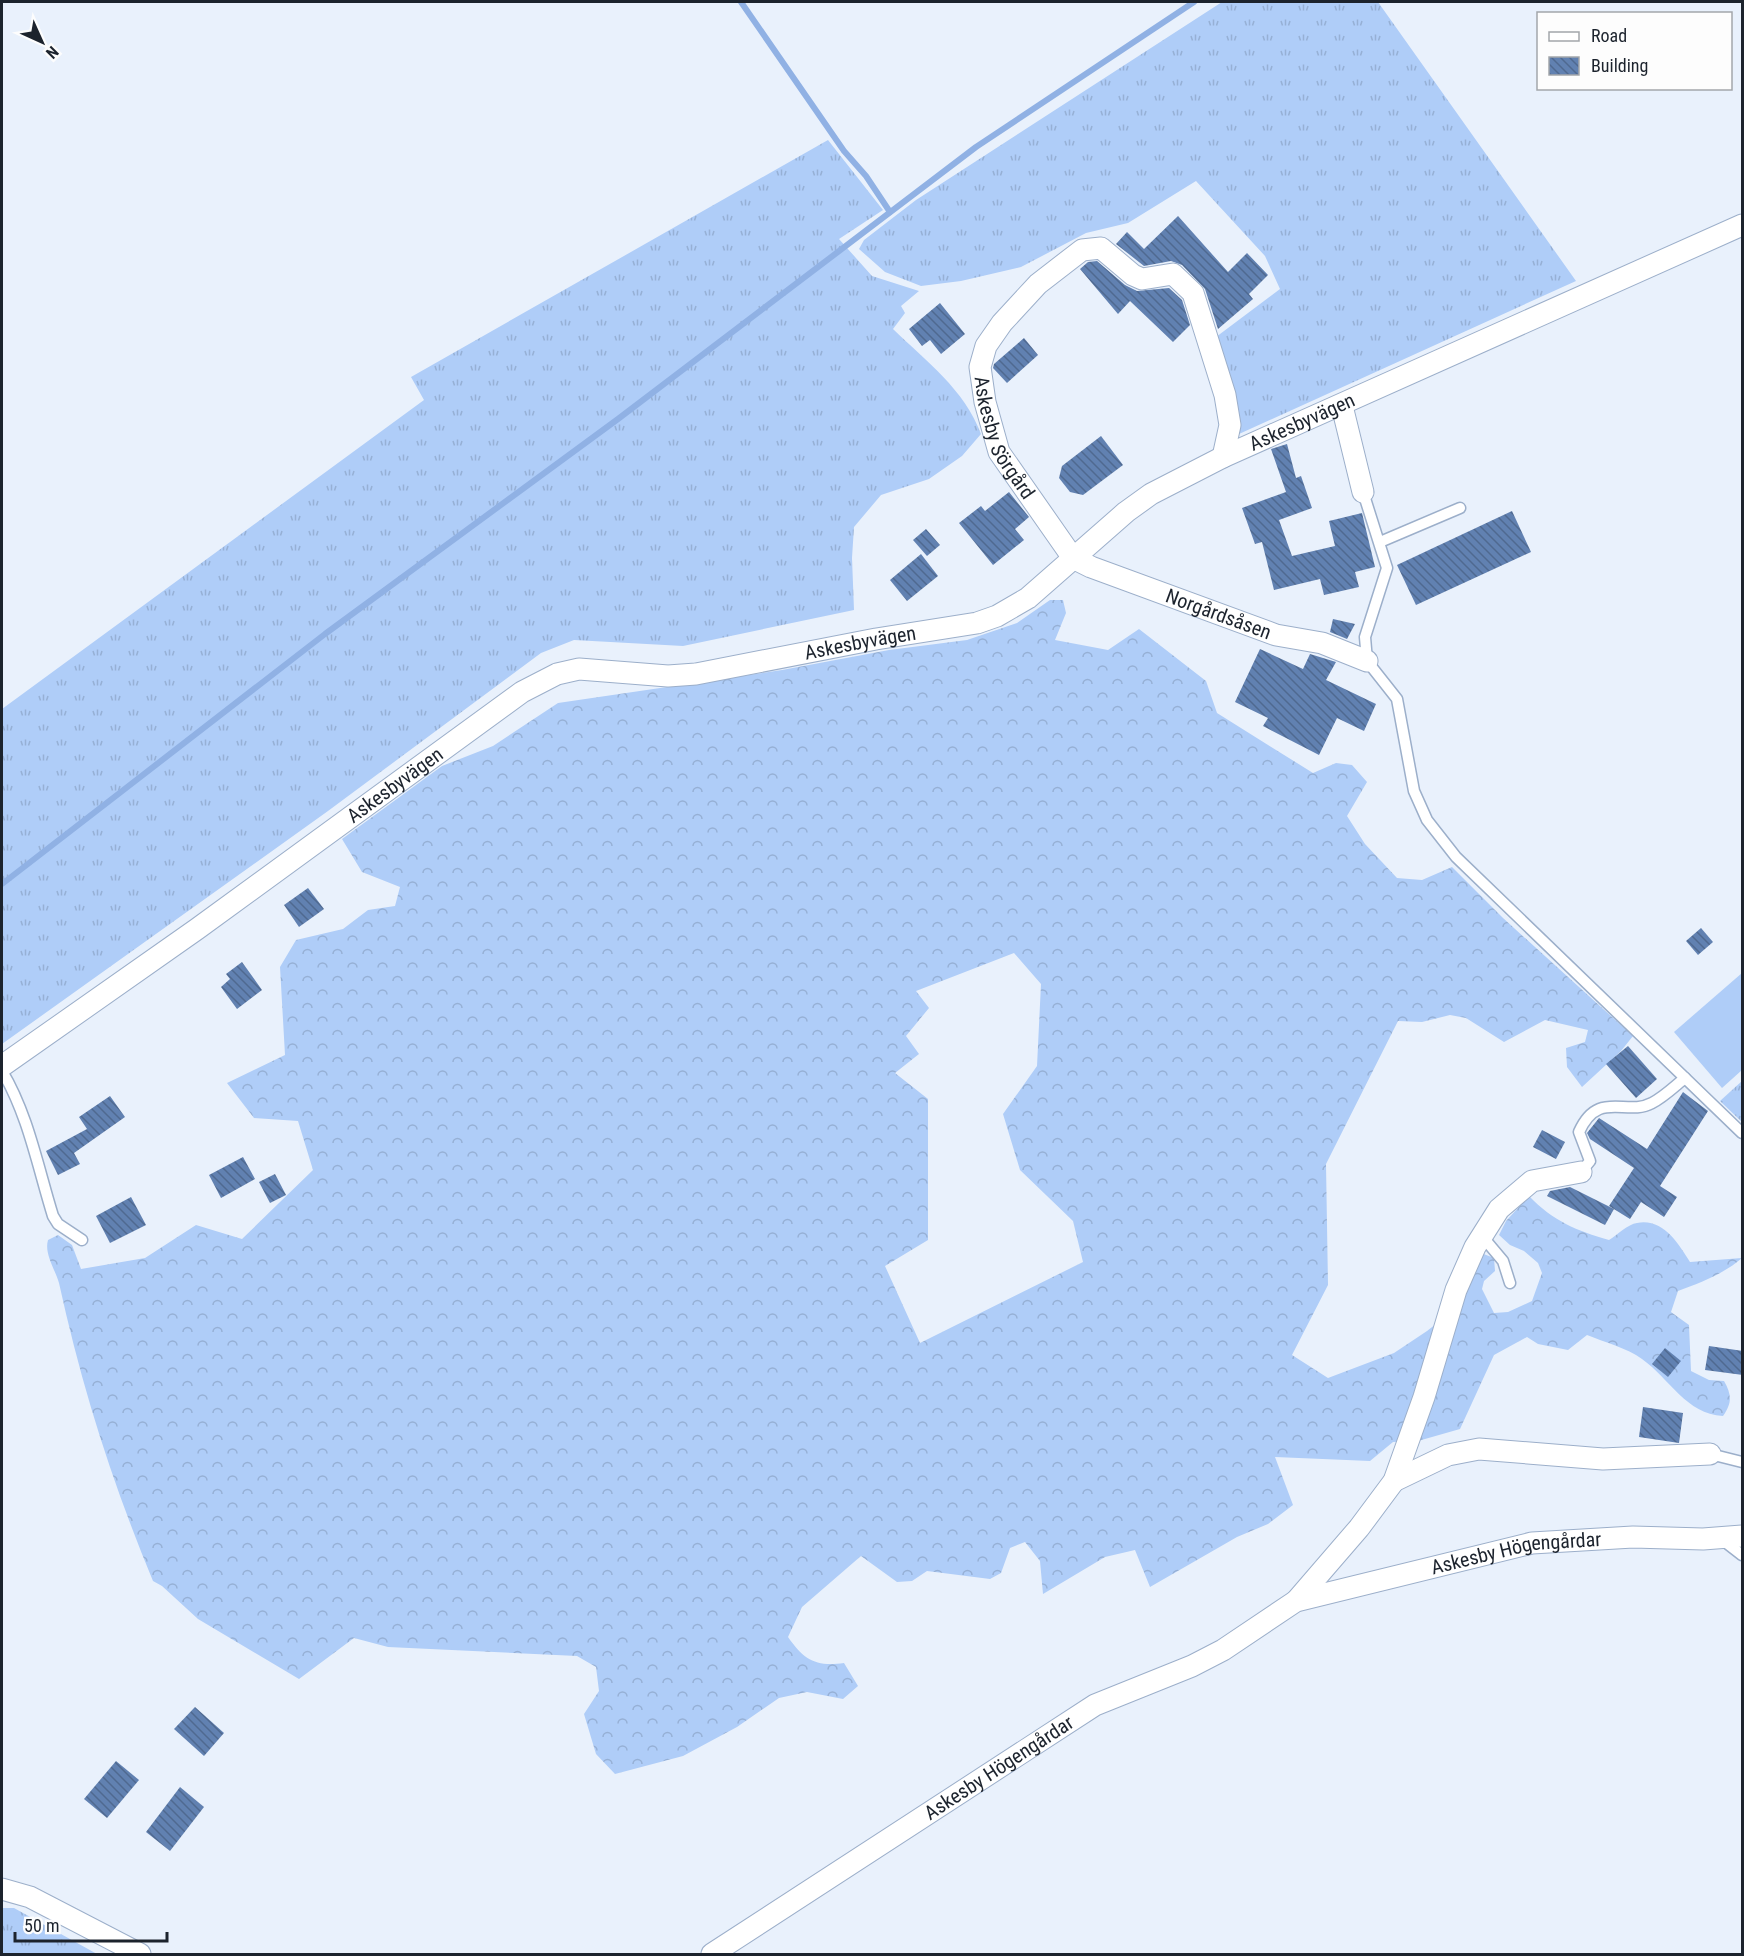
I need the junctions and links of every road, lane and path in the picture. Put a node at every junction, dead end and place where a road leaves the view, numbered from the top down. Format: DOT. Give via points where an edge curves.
graph roads {
  1 [pos="1743,225"];
  2 [pos="1342,406"];
  3 [pos="1223,457"];
  4 [pos="1363,492"];
  5 [pos="1460,508"];
  6 [pos="1380,542"];
  7 [pos="1073,558"];
  8 [pos="1367,661"];
  9 [pos="2,1066"];
  10 [pos="2,1071"];
  11 [pos="1685,1078"];
  12 [pos="1743,1133"];
  13 [pos="1581,1172"];
  14 [pos="1482,1236"];
  15 [pos="82,1240"];
  16 [pos="1510,1283"];
  17 [pos="1710,1454"];
  18 [pos="1743,1462"];
  19 [pos="1394,1481"];
  20 [pos="1743,1536"];
  21 [pos="1718,1538"];
  22 [pos="1743,1554"];
  23 [pos="1296,1602"];
  24 [pos="2,1889"];
  25 [pos="140,1954"];
  26 [pos="712,1954"];
  1 -- 2 [label="street, Askesbyvägen"];
  2 -- 3 [label="street, Askesbyvägen"];
  2 -- 4 [label="street"];
  3 -- 7 [label="street, Askesbyvägen" via="1151,494"];
  3 -- 7 [label="street, Askesby Sörgård" via="1230,416 1193,293 1173,274 1142,279 1133,275 1101,248 1082,249 1071,256 1002,323 986,346 980,367 999,452"];
  4 -- 6 [label="lane"];
  5 -- 6 [label="lane"];
  6 -- 8 [label="lane" via="1387,568 1365,637"];
  7 -- 8 [label="street, Norgårdsåsen" via="1276,635 1322,643"];
  7 -- 9 [label="street, Askesbyvägen" via="1015,608 977,623 696,674 660,676 598,668 557,674 522,692"];
  8 -- 11 [label="lane" via="1397,699 1414,791 1427,820 1456,856"];
  10 -- 15 [label="lane" via="33,1148 53,1216"];
  11 -- 12 [label="lane"];
  11 -- 13 [label="lane" via="1652,1103 1605,1107 1590,1115 1579,1132 1590,1161"];
  13 -- 14 [label="street, Askesby Högengårdar" via="1532,1181 1499,1209"];
  14 -- 16 [label="lane" via="1503,1261"];
  14 -- 19 [label="street, Askesby Högengårdar" via="1456,1290"];
  17 -- 18 [label="lane"];
  17 -- 19 [label="street, Askesby Högengårdar" via="1603,1459 1479,1449 1448,1455"];
  19 -- 23 [label="street, Askesby Högengårdar"];
  20 -- 21 [label="street, Askesby Högengårdar"];
  21 -- 22 [label="lane"];
  21 -- 23 [label="street, Askesby Högengårdar" via="1633,1537 1532,1543"];
  23 -- 26 [label="street, Askesby Högengårdar" via="1192,1666 1095,1705"];
  24 -- 25 [label="street" via="30,1897"];
}
